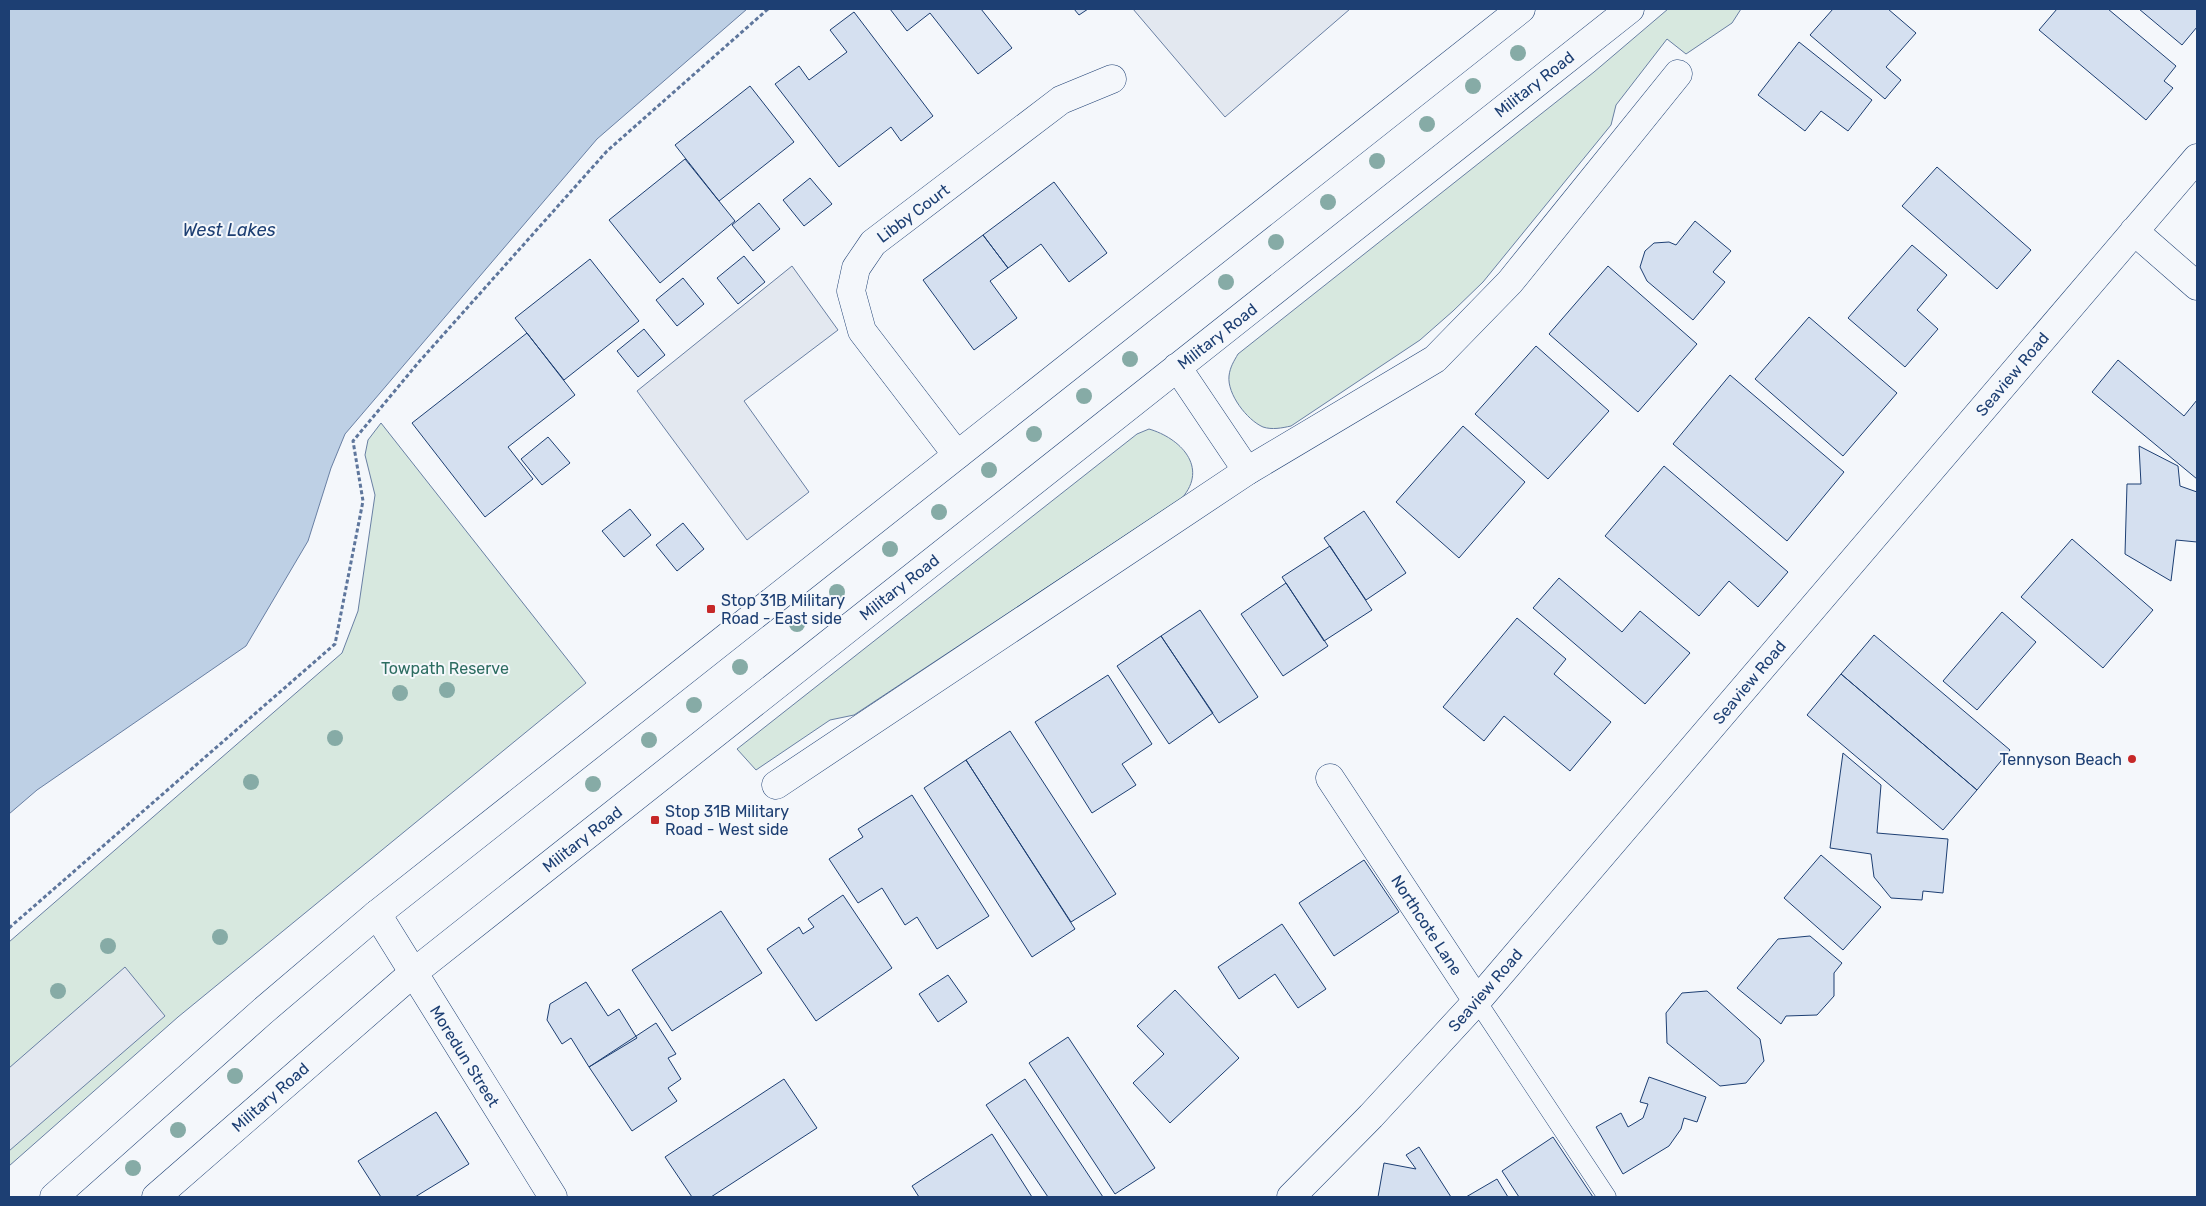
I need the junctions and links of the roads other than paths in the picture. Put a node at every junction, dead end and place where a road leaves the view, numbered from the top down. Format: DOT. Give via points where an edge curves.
graph roads {
  1 [pos="1521,9"];
  2 [pos="1630,9"];
  3 [pos="1678,74"];
  4 [pos="1112,79"];
  5 [pos="2197,158"];
  6 [pos="2134,231"];
  7 [pos="2197,286"];
  8 [pos="1177,367"];
  9 [pos="957,455"];
  10 [pos="1247,471"];
  11 [pos="1330,778"];
  12 [pos="776,785"];
  13 [pos="377,914"];
  14 [pos="413,973"];
  15 [pos="1477,1001"];
  16 [pos="54,1197"];
  17 [pos="156,1197"];
  18 [pos="553,1197"];
  19 [pos="1290,1197"];
  20 [pos="1607,1197"];
  1 -- 9 [label="main road"];
  2 -- 8 [label="main road, Military Road"];
  3 -- 10 [label="main road" via="1510,282 1435,359"];
  4 -- 9 [label="main road, Libby Court" via="1061,100 873,243 856,268 851,291 862,331"];
  5 -- 6 [label="main road, Seaview Road"];
  6 -- 7 [label="main road"];
  6 -- 15 [label="main road, Seaview Road"];
  8 -- 10 [label="main road"];
  8 -- 14 [label="main road, Military Road"];
  9 -- 13 [label="main road"];
  10 -- 12 [label="main road"];
  11 -- 15 [label="main road, Northcote Lane"];
  13 -- 14 [label="main road, Moredun Street"];
  13 -- 16 [label="main road"];
  14 -- 17 [label="main road, Military Road"];
  14 -- 18 [label="main road, Moredun Street"];
  15 -- 19 [label="main road, Seaview Road" via="1371,1116"];
  15 -- 20 [label="lane, Northcote Lane"];
}
